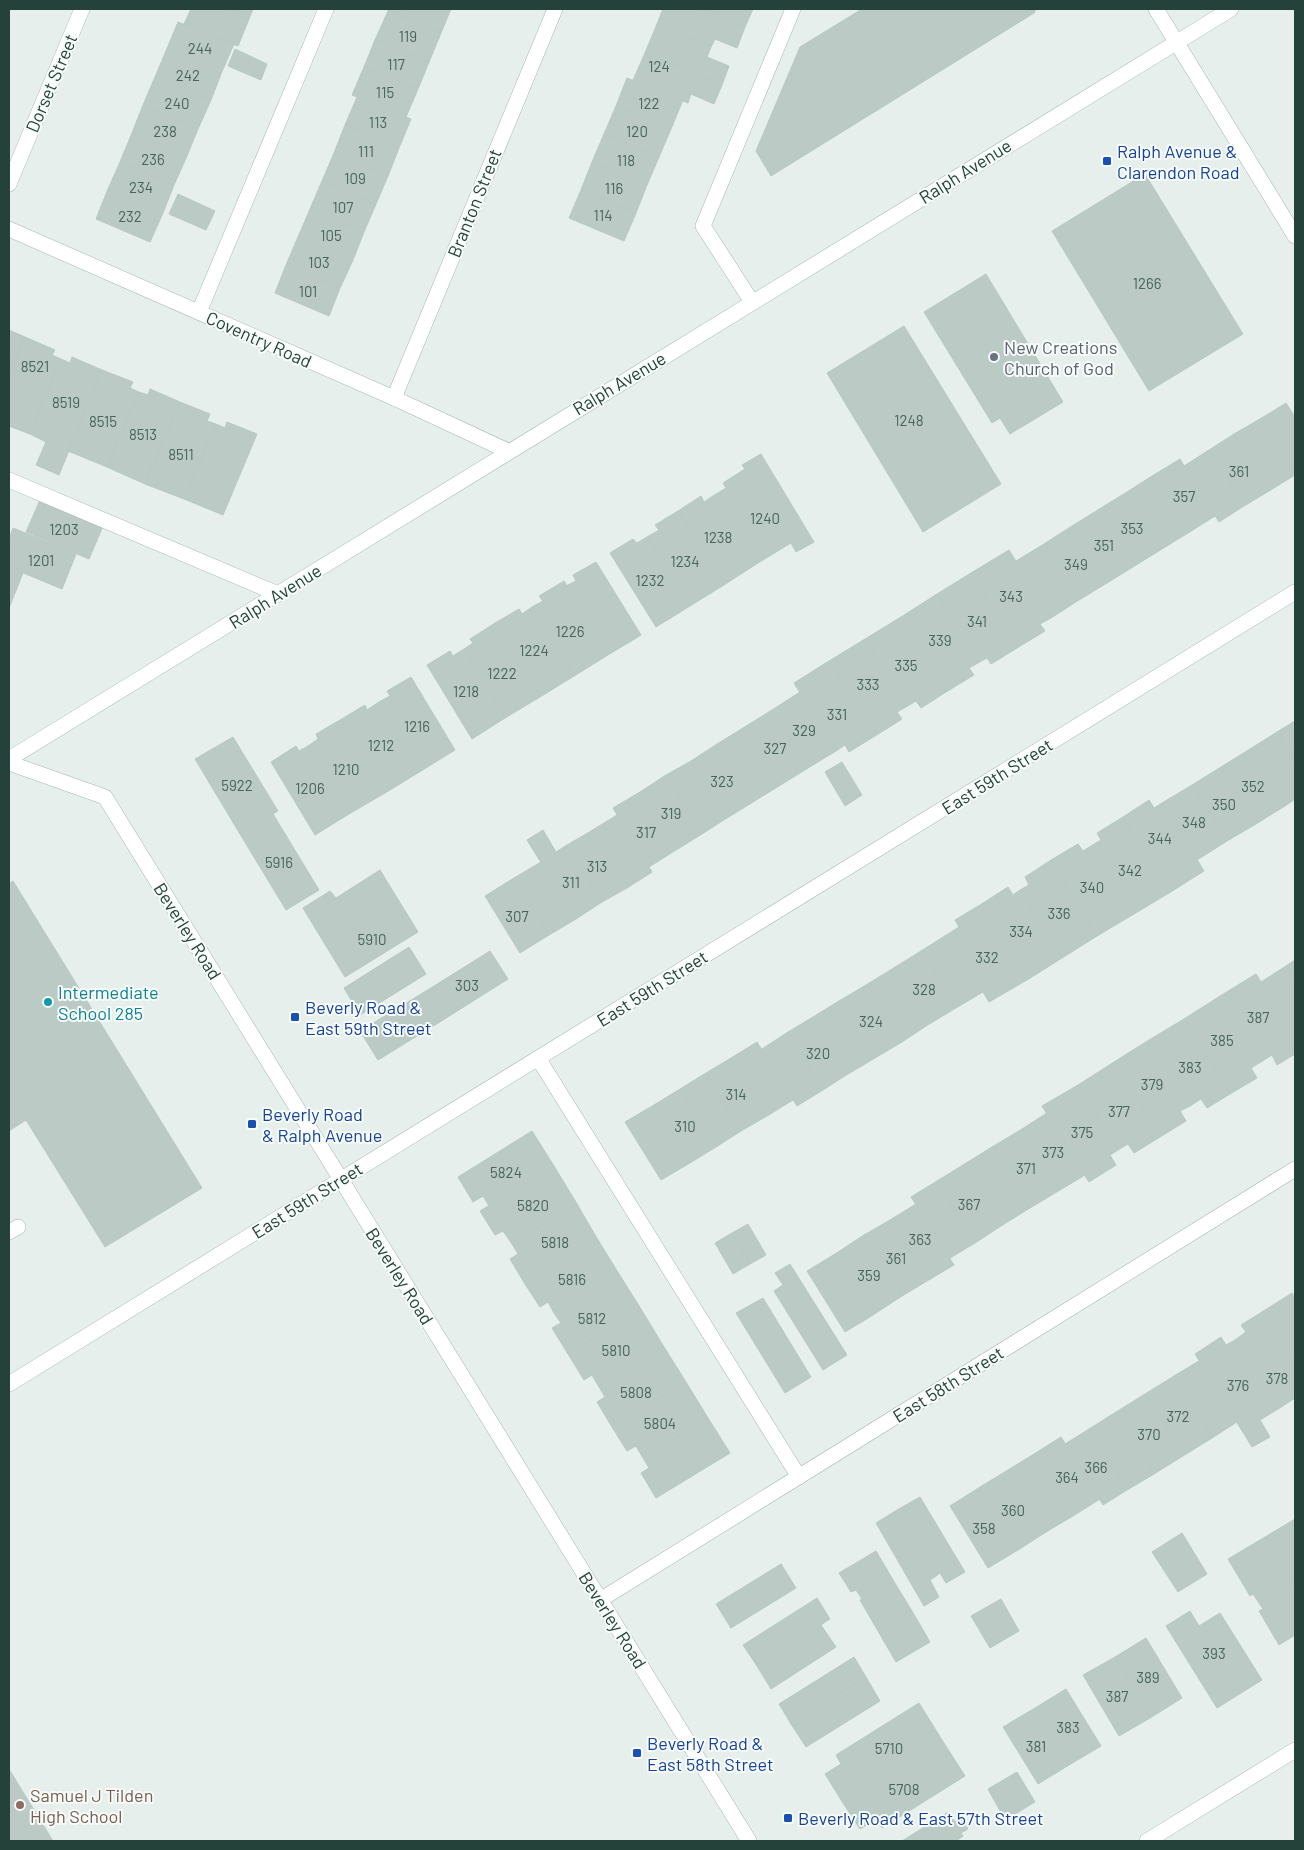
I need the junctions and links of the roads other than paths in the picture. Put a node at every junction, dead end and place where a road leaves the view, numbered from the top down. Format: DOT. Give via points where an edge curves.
graph roads {
  1 [pos="82,9"];
  2 [pos="326,9"];
  3 [pos="555,9"];
  4 [pos="793,9"];
  5 [pos="1156,9"];
  6 [pos="1231,9"];
  7 [pos="1176,41"];
  8 [pos="9,184"];
  9 [pos="9,229"];
  10 [pos="1295,236"];
  11 [pos="752,302"];
  12 [pos="199,312"];
  13 [pos="394,398"];
  14 [pos="508,451"];
  15 [pos="9,480"];
  16 [pos="1295,592"];
  17 [pos="278,594"];
  18 [pos="9,759"];
  19 [pos="9,763"];
  20 [pos="538,1058"];
  21 [pos="1295,1169"];
  22 [pos="341,1179"];
  23 [pos="9,1384"];
  24 [pos="799,1477"];
  25 [pos="600,1600"];
  26 [pos="1295,1750"];
  27 [pos="749,1841"];
  28 [pos="1147,1841"];
  1 -- 8 [label="street, Dorset Street"];
  2 -- 12 [label="street"];
  3 -- 13 [label="street, Branton Street"];
  4 -- 11 [label="street" via="703,226"];
  5 -- 7 [label="street"];
  6 -- 7 [label="street, Ralph Avenue"];
  7 -- 10 [label="street"];
  7 -- 11 [label="street, Ralph Avenue"];
  9 -- 12 [label="street, Coventry Road"];
  11 -- 14 [label="street, Ralph Avenue"];
  12 -- 13 [label="street, Coventry Road"];
  13 -- 14 [label="street, Coventry Road"];
  14 -- 17 [label="street, Ralph Avenue"];
  15 -- 17 [label="street"];
  16 -- 20 [label="street, East 59th Street"];
  17 -- 18 [label="street, Ralph Avenue"];
  19 -- 22 [label="street, Beverley Road" via="105,797"];
  20 -- 22 [label="street, East 59th Street"];
  20 -- 24 [label="street"];
  21 -- 24 [label="street, East 58th Street"];
  22 -- 23 [label="street, East 59th Street"];
  22 -- 25 [label="street, Beverley Road"];
  24 -- 25 [label="street, East 58th Street"];
  25 -- 27 [label="street, Beverley Road"];
  26 -- 28 [label="street"];
}
